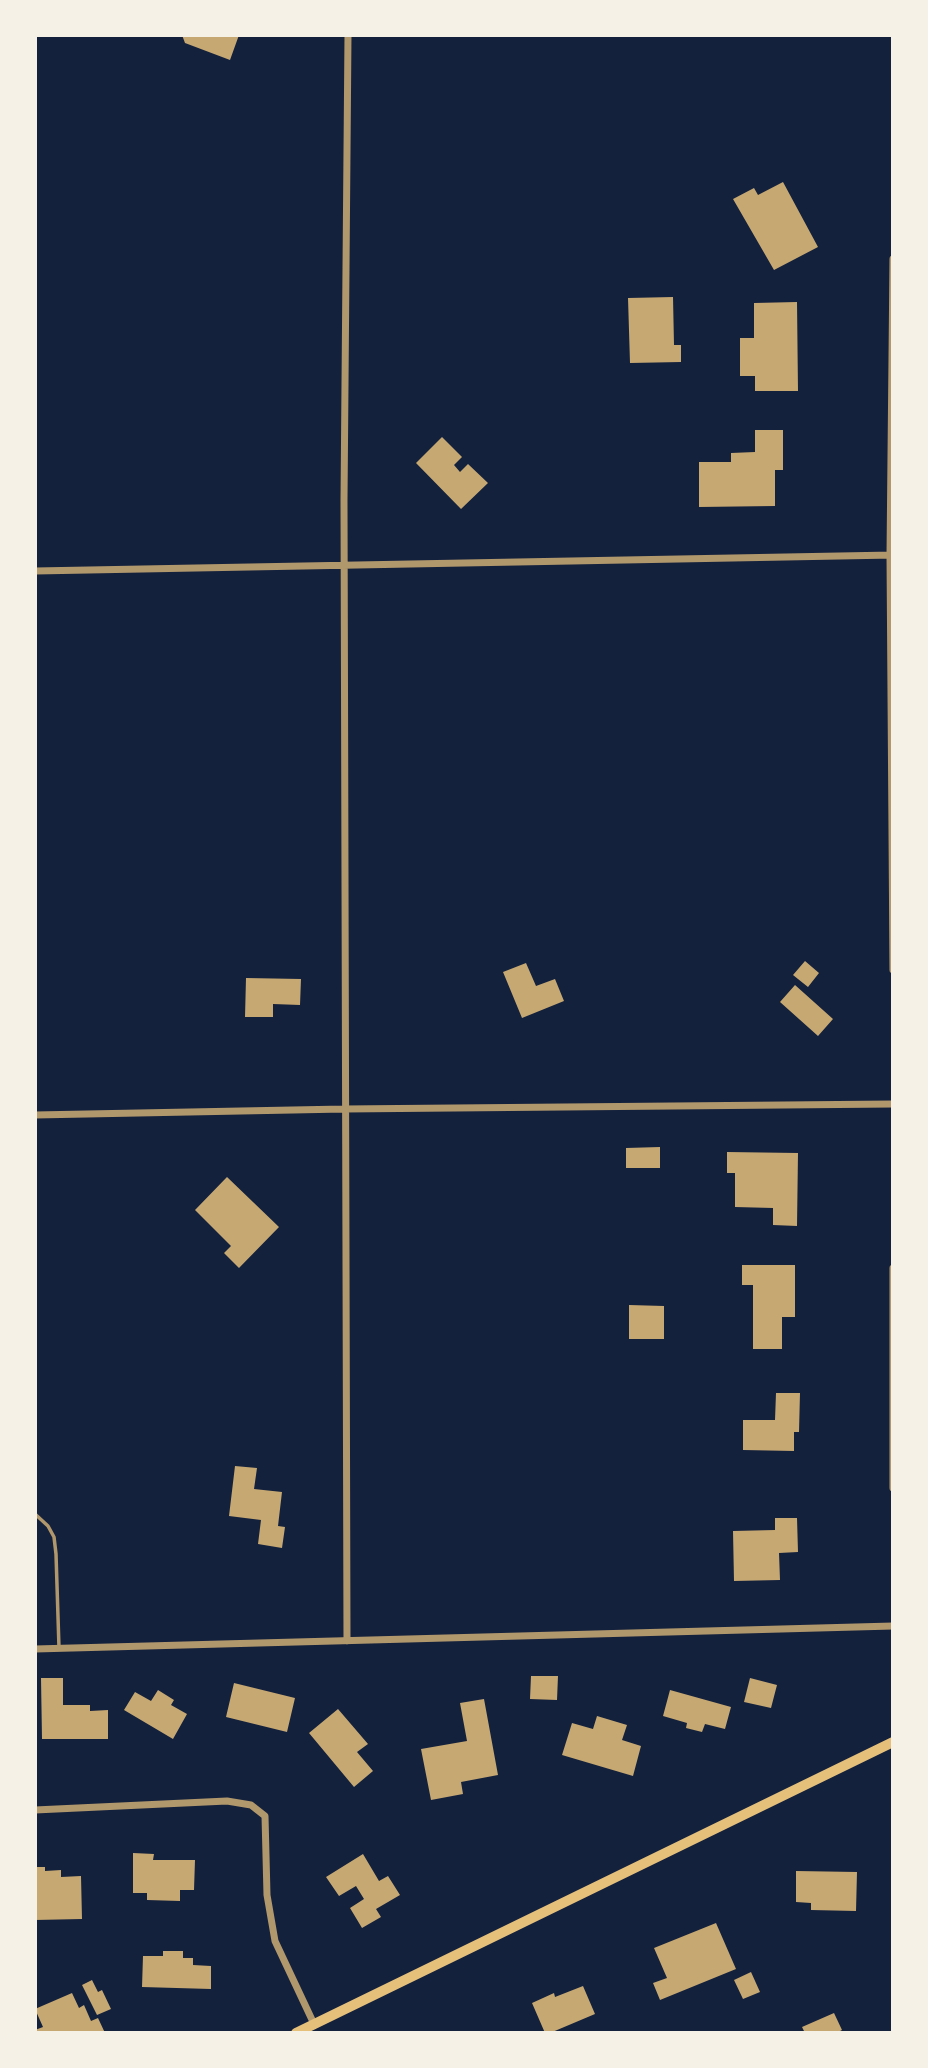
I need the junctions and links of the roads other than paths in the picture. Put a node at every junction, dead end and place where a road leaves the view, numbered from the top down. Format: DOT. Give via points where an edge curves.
graph roads {
  1 [pos="348,35"];
  2 [pos="893,259"];
  3 [pos="892,555"];
  4 [pos="344,565"];
  5 [pos="35,570"];
  6 [pos="893,970"];
  7 [pos="893,1104"];
  8 [pos="345,1109"];
  9 [pos="35,1115"];
  10 [pos="893,1268"];
  11 [pos="893,1488"];
  12 [pos="35,1514"];
  13 [pos="893,1626"];
  14 [pos="348,1641"];
  15 [pos="59,1648"];
  16 [pos="35,1649"];
  17 [pos="893,1741"];
  18 [pos="35,1810"];
  19 [pos="314,2024"];
  20 [pos="296,2033"];
  1 -- 4 [label="street"];
  2 -- 3 [label="street"];
  3 -- 4 [label="street"];
  3 -- 6 [label="street"];
  4 -- 5 [label="street"];
  4 -- 8 [label="street"];
  7 -- 8 [label="street"];
  8 -- 9 [label="street"];
  8 -- 14 [label="street"];
  10 -- 11 [label="street"];
  12 -- 15 [label="lane" via="54,1537"];
  13 -- 14 [label="street"];
  14 -- 15 [label="street"];
  15 -- 16 [label="street"];
  17 -- 19 [label="main road"];
  18 -- 19 [label="street" via="228,1801 251,1805 265,1816 267,1895 275,1941"];
  19 -- 20 [label="main road"];
}
